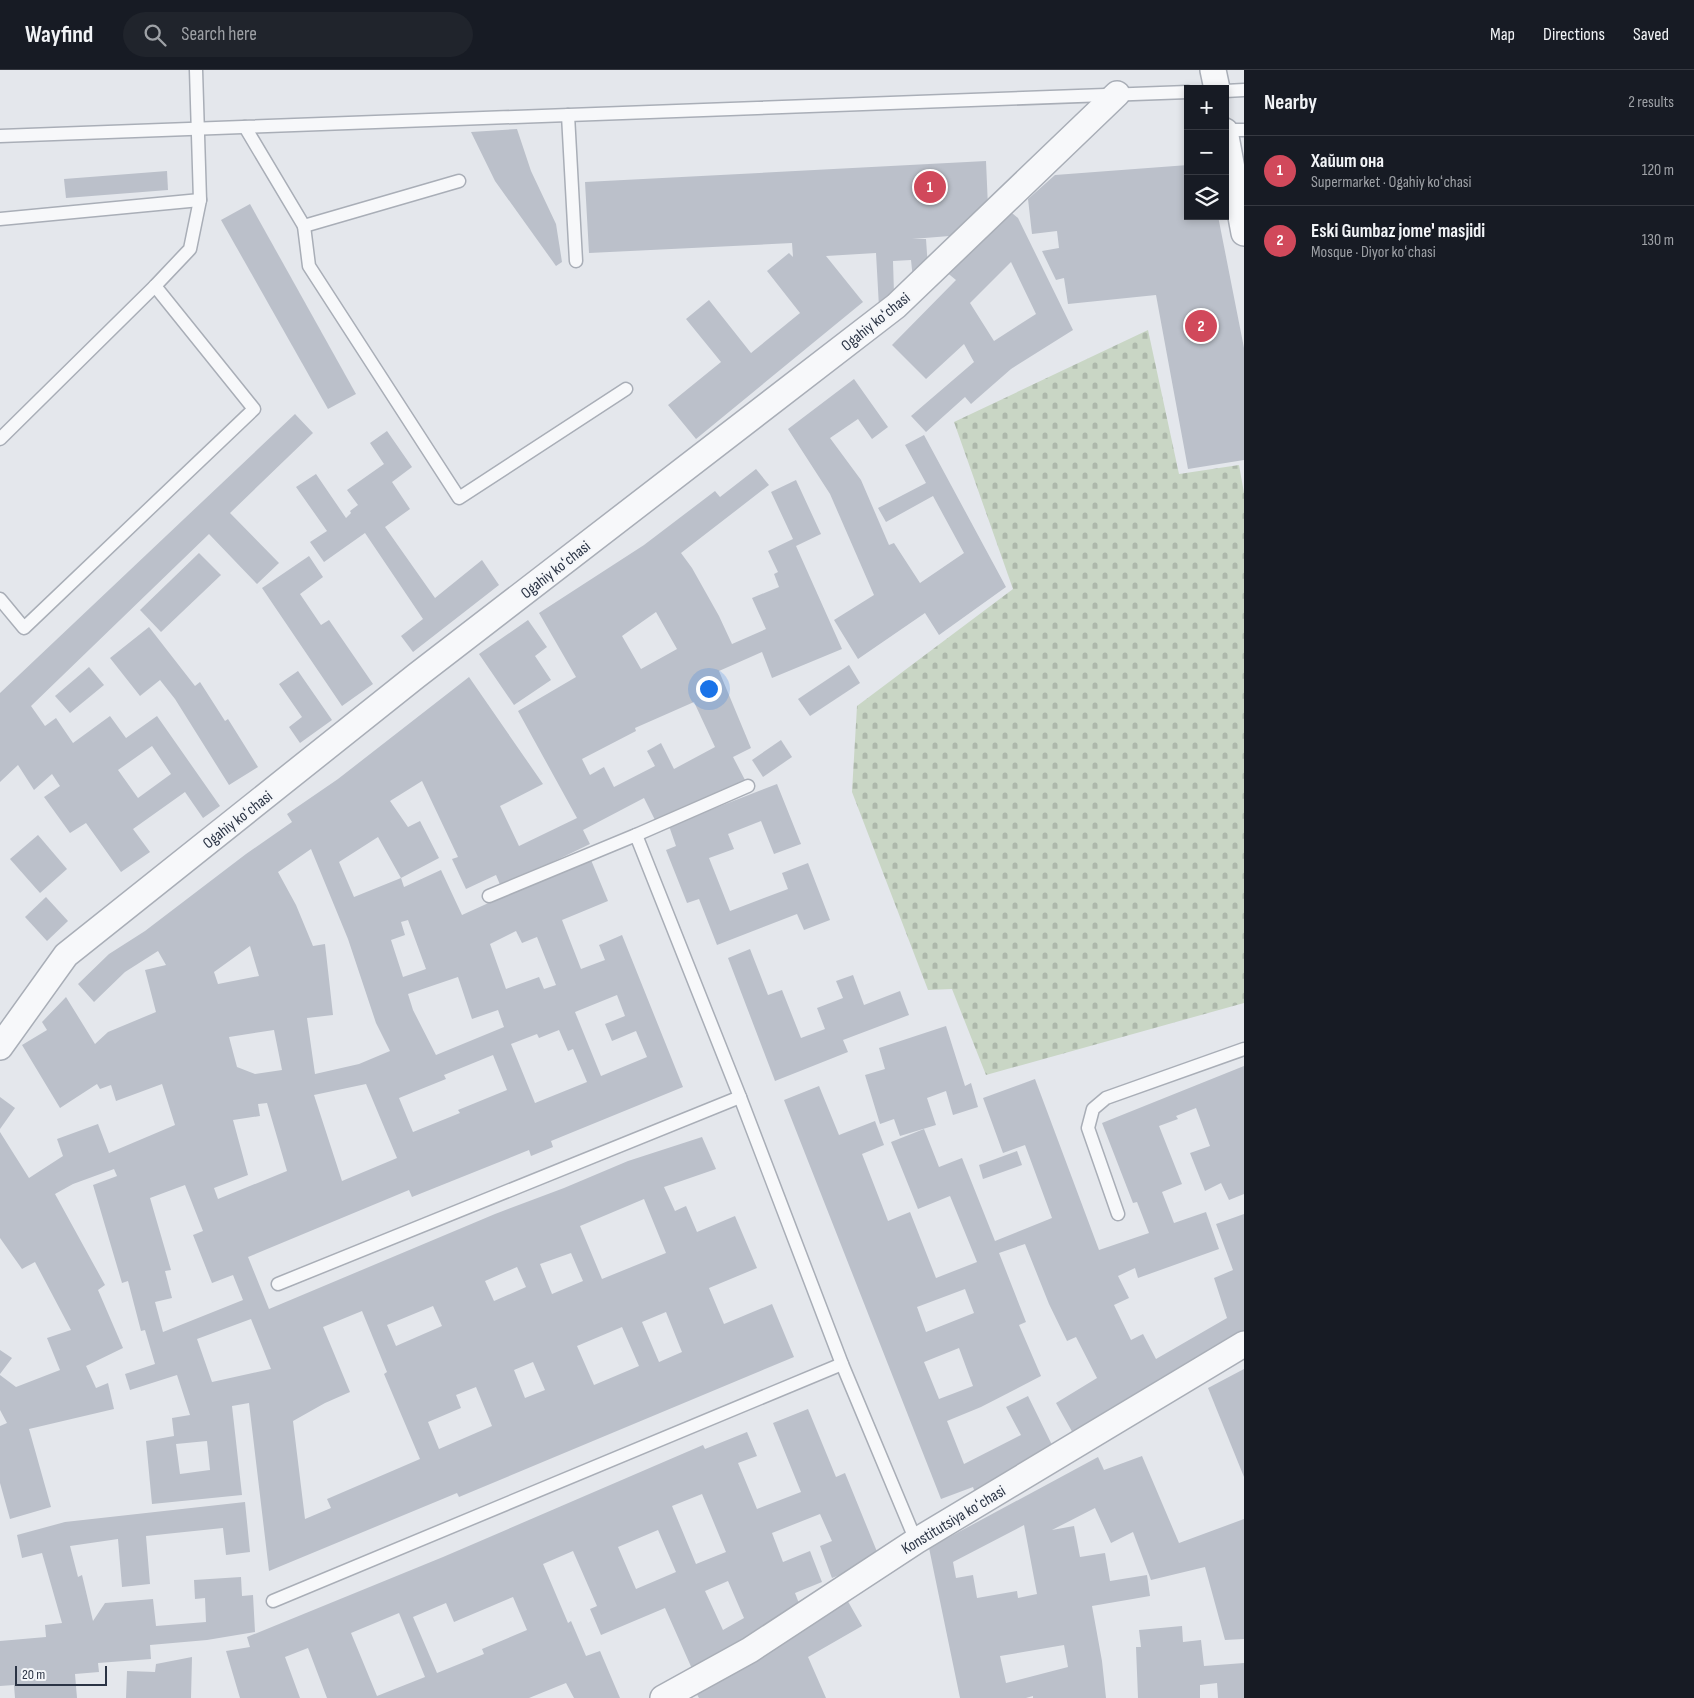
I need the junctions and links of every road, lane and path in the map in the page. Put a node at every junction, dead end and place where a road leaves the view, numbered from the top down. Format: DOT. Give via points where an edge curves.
graph roads {
  1 [pos="196,70"];
  2 [pos="1213,70"];
  3 [pos="1216,85"];
  4 [pos="1244,90"];
  5 [pos="1229,91"];
  6 [pos="1184,92"];
  7 [pos="1117,94"];
  8 [pos="568,115"];
  9 [pos="244,127"];
  10 [pos="198,129"];
  11 [pos="1229,130"];
  12 [pos="1244,130"];
  13 [pos="0,136"];
  14 [pos="1229,152"];
  15 [pos="459,181"];
  16 [pos="200,200"];
  17 [pos="0,219"];
  18 [pos="304,226"];
  19 [pos="1244,233"];
  20 [pos="576,261"];
  21 [pos="155,286"];
  22 [pos="626,389"];
  23 [pos="0,439"];
  24 [pos="0,599"];
  25 [pos="748,786"];
  26 [pos="636,835"];
  27 [pos="489,896"];
  28 [pos="0,1047"];
  29 [pos="1244,1049"];
  30 [pos="740,1097"];
  31 [pos="1118,1214"];
  32 [pos="278,1284"];
  33 [pos="1244,1344"];
  34 [pos="842,1364"];
  35 [pos="916,1541"];
  36 [pos="273,1601"];
  37 [pos="663,1698"];
  1 -- 10 [label="lane"];
  2 -- 3 [label="street"];
  4 -- 5 [label="lane"];
  6 -- 7 [label="lane"];
  7 -- 8 [label="lane"];
  7 -- 28 [label="street, Ogahiy koʻchasi" via="896,306 408,682 66,955"];
  8 -- 9 [label="lane"];
  8 -- 20 [label="lane"];
  9 -- 10 [label="lane"];
  9 -- 18 [label="lane"];
  10 -- 13 [label="lane"];
  10 -- 16 [label="lane"];
  11 -- 12 [label="lane"];
  14 -- 19 [label="street"];
  15 -- 18 [label="lane"];
  16 -- 17 [label="lane"];
  16 -- 21 [label="lane" via="190,249"];
  18 -- 22 [label="lane" via="309,266 459,498"];
  21 -- 23 [label="lane"];
  21 -- 24 [label="lane" via="254,410 24,628"];
  25 -- 26 [label="lane"];
  26 -- 27 [label="lane"];
  26 -- 30 [label="lane"];
  29 -- 31 [label="lane" via="1106,1098 1094,1109 1088,1128"];
  30 -- 32 [label="lane"];
  30 -- 34 [label="lane"];
  33 -- 35 [label="street, Konstitutsiya koʻchasi"];
  34 -- 35 [label="lane"];
  34 -- 36 [label="lane"];
  35 -- 37 [label="street, Konstitutsiya koʻchasi" via="750,1650"];
}
